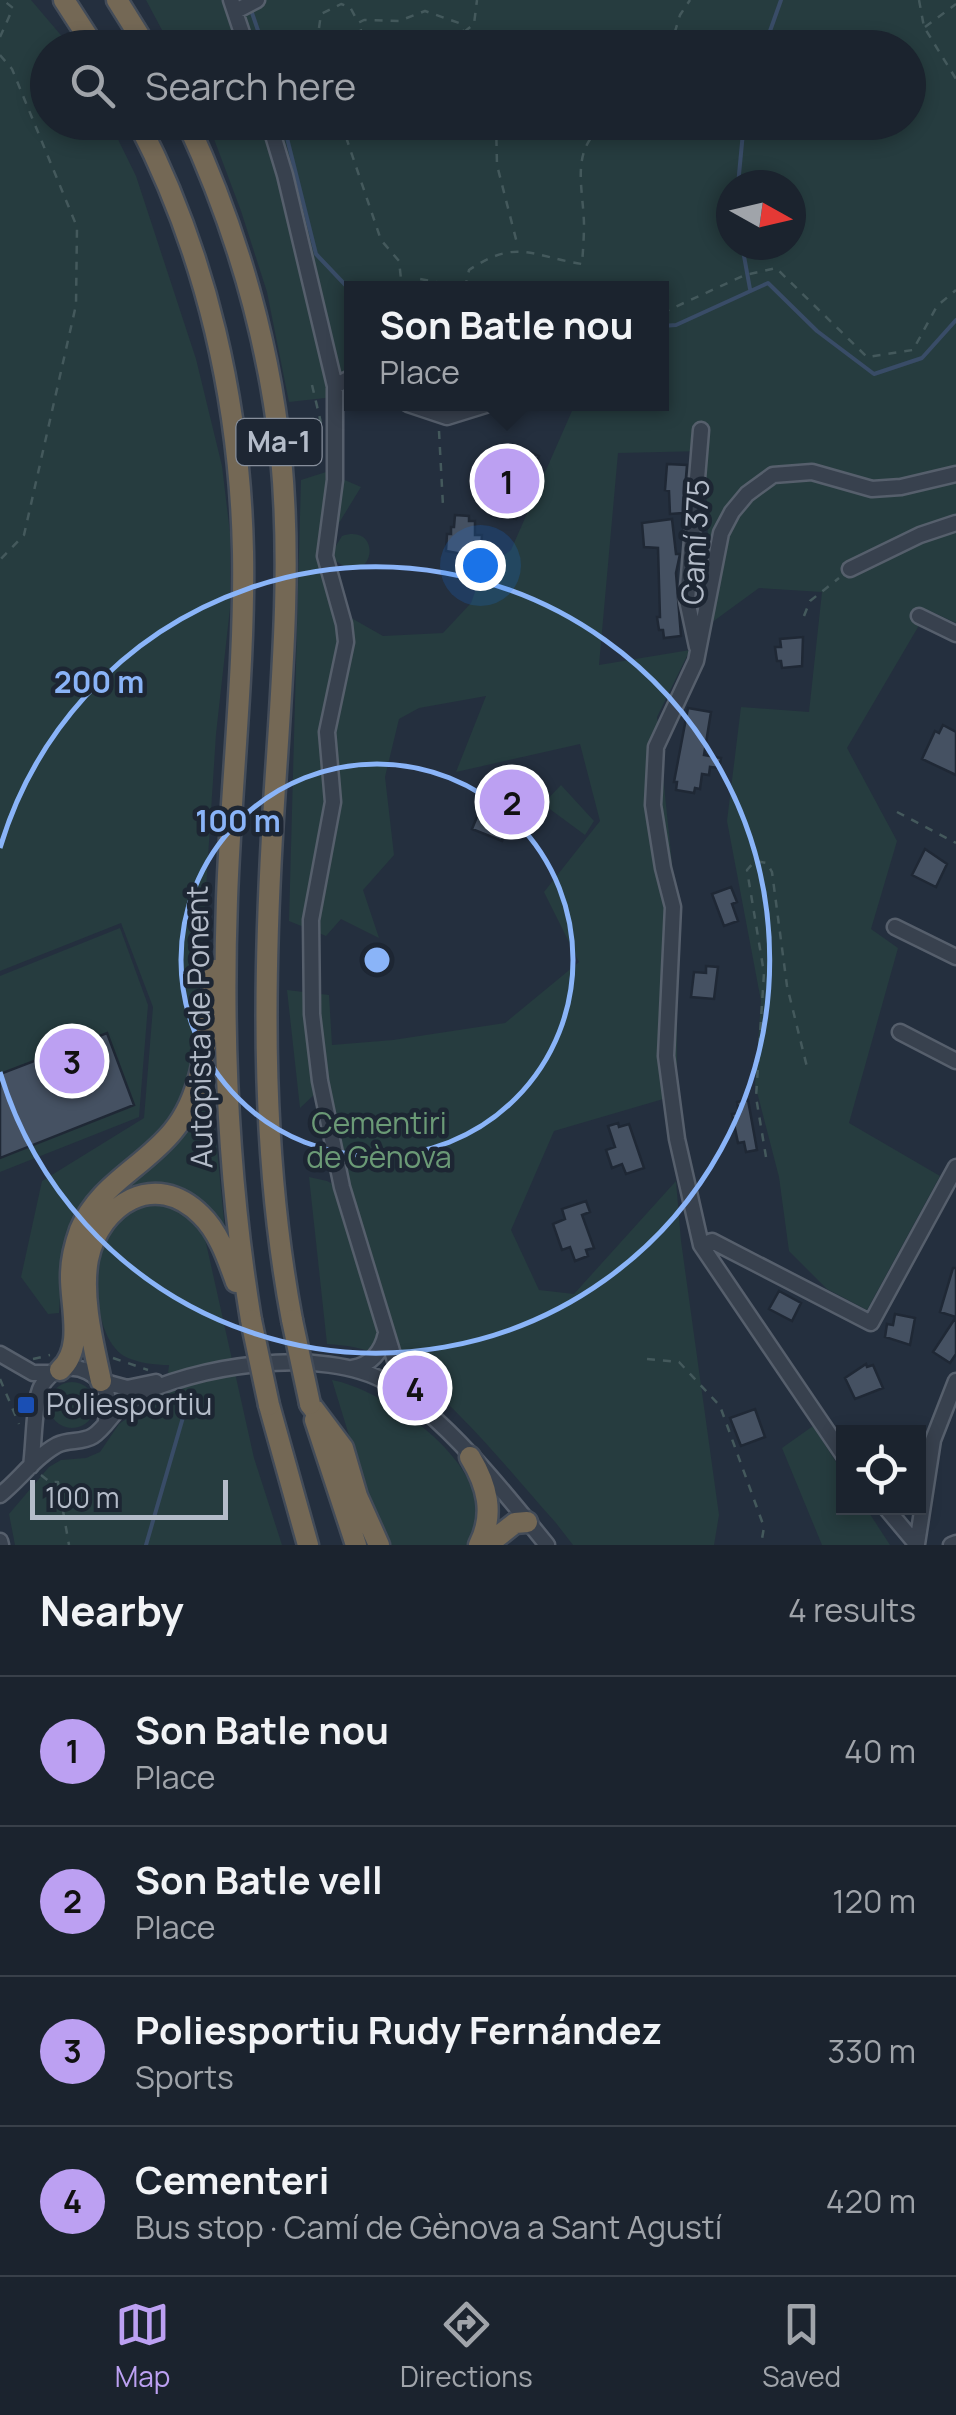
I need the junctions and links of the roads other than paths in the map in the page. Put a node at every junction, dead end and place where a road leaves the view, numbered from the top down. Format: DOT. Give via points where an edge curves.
graph roads {
  1 [pos="64,0"];
  2 [pos="117,0"];
  3 [pos="257,0"];
  4 [pos="233,5"];
  5 [pos="84,30"];
  6 [pos="135,30"];
  7 [pos="241,30"];
  8 [pos="146,140"];
  9 [pos="194,140"];
  10 [pos="274,140"];
  11 [pos="344,381"];
  12 [pos="334,386"];
  13 [pos="443,411"];
  14 [pos="471,411"];
  15 [pos="702,430"];
  16 [pos="956,474"];
  17 [pos="956,522"];
  18 [pos="850,569"];
  19 [pos="919,616"];
  20 [pos="956,634"];
  21 [pos="698,652"];
  22 [pos="227,899"];
  23 [pos="895,927"];
  24 [pos="956,957"];
  25 [pos="900,1032"];
  26 [pos="956,1061"];
  27 [pos="956,1167"];
  28 [pos="701,1245"];
  29 [pos="250,1320"];
  30 [pos="386,1327"];
  31 [pos="6,1359"];
  32 [pos="348,1369"];
  33 [pos="57,1372"];
  34 [pos="101,1381"];
  35 [pos="172,1382"];
  36 [pos="956,1383"];
  37 [pos="406,1397"];
  38 [pos="310,1404"];
  39 [pos="36,1407"];
  40 [pos="106,1422"];
  41 [pos="69,1442"];
  42 [pos="836,1444"];
  43 [pos="470,1457"];
  44 [pos="31,1467"];
  45 [pos="0,1495"];
  46 [pos="886,1515"];
  47 [pos="889,1515"];
  48 [pos="527,1522"];
  49 [pos="308,1545"];
  50 [pos="356,1545"];
  51 [pos="379,1545"];
  52 [pos="483,1545"];
  53 [pos="509,1545"];
  54 [pos="547,1545"];
  55 [pos="904,1545"];
  56 [pos="917,1545"];
  1 -- 5 [label="highway"];
  2 -- 6 [label="highway"];
  3 -- 4 [label="street"];
  4 -- 7 [label="street"];
  8 -- 22 [label="highway, Autopista de Ponent / Ma-1" via="187,234 209,306 226,378 242,516"];
  9 -- 38 [label="highway, Ma-1, bridge" via="238,251 276,422 284,539 268,1088 275,1206"];
  10 -- 12 [label="street"];
  11 -- 12 [label="street"];
  12 -- 30 [label="street" via="335,480 324,556 346,642 327,732 333,802 311,920 312,1014 342,1187"];
  13 -- 14 [label="street" via="447,417"];
  15 -- 21 [label="street, Camí 375" via="687,600"];
  16 -- 21 [label="street" via="872,489 812,472 773,475 747,494 721,533"];
  17 -- 18 [label="street"];
  19 -- 20 [label="street"];
  21 -- 28 [label="street" via="656,746 653,806 674,906 666,1056"];
  22 -- 29 [label="highway, Autopista de Ponent / Ma-1" via="228,1128"];
  22 -- 33 [label="highway" via="193,1097 172,1133 107,1190 81,1228 70,1277 72,1354"];
  23 -- 24 [label="street"];
  25 -- 26 [label="street"];
  27 -- 28 [label="street" via="870,1323 712,1241"];
  28 -- 42 [label="street"];
  29 -- 34 [label="highway" via="221,1244 201,1214 168,1196 131,1199 103,1222 88,1261 86,1292"];
  29 -- 49 [label="highway, Ma-1, bridge"];
  30 -- 32 [label="street" via="379,1352"];
  30 -- 37 [label="street"];
  31 -- 33 [label="street" via="33,1372"];
  31 -- 39 [label="street" via="31,1384"];
  32 -- 35 [label="street" via="252,1366"];
  32 -- 37 [label="street"];
  33 -- 34 [label="street" via="85,1370"];
  33 -- 39 [label="street" via="43,1384"];
  34 -- 35 [label="street" via="127,1388"];
  34 -- 40 [label="street" via="110,1400"];
  35 -- 40 [label="street" via="129,1400"];
  36 -- 56 [label="street" via="933,1440"];
  37 -- 43 [label="street"];
  38 -- 50 [label="highway, Ma-1"];
  38 -- 51 [label="highway" via="343,1448"];
  39 -- 41 [label="street" via="52,1436"];
  39 -- 44 [label="street"];
  40 -- 41 [label="street" via="88,1439"];
  41 -- 44 [label="street"];
  43 -- 48 [label="street"];
  43 -- 52 [label="highway" via="488,1507"];
  44 -- 45 [label="street"];
  46 -- 55 [label="street"];
  47 -- 56 [label="street"];
  48 -- 52 [label="highway"];
  48 -- 53 [label="highway"];
  48 -- 54 [label="street"];
}
